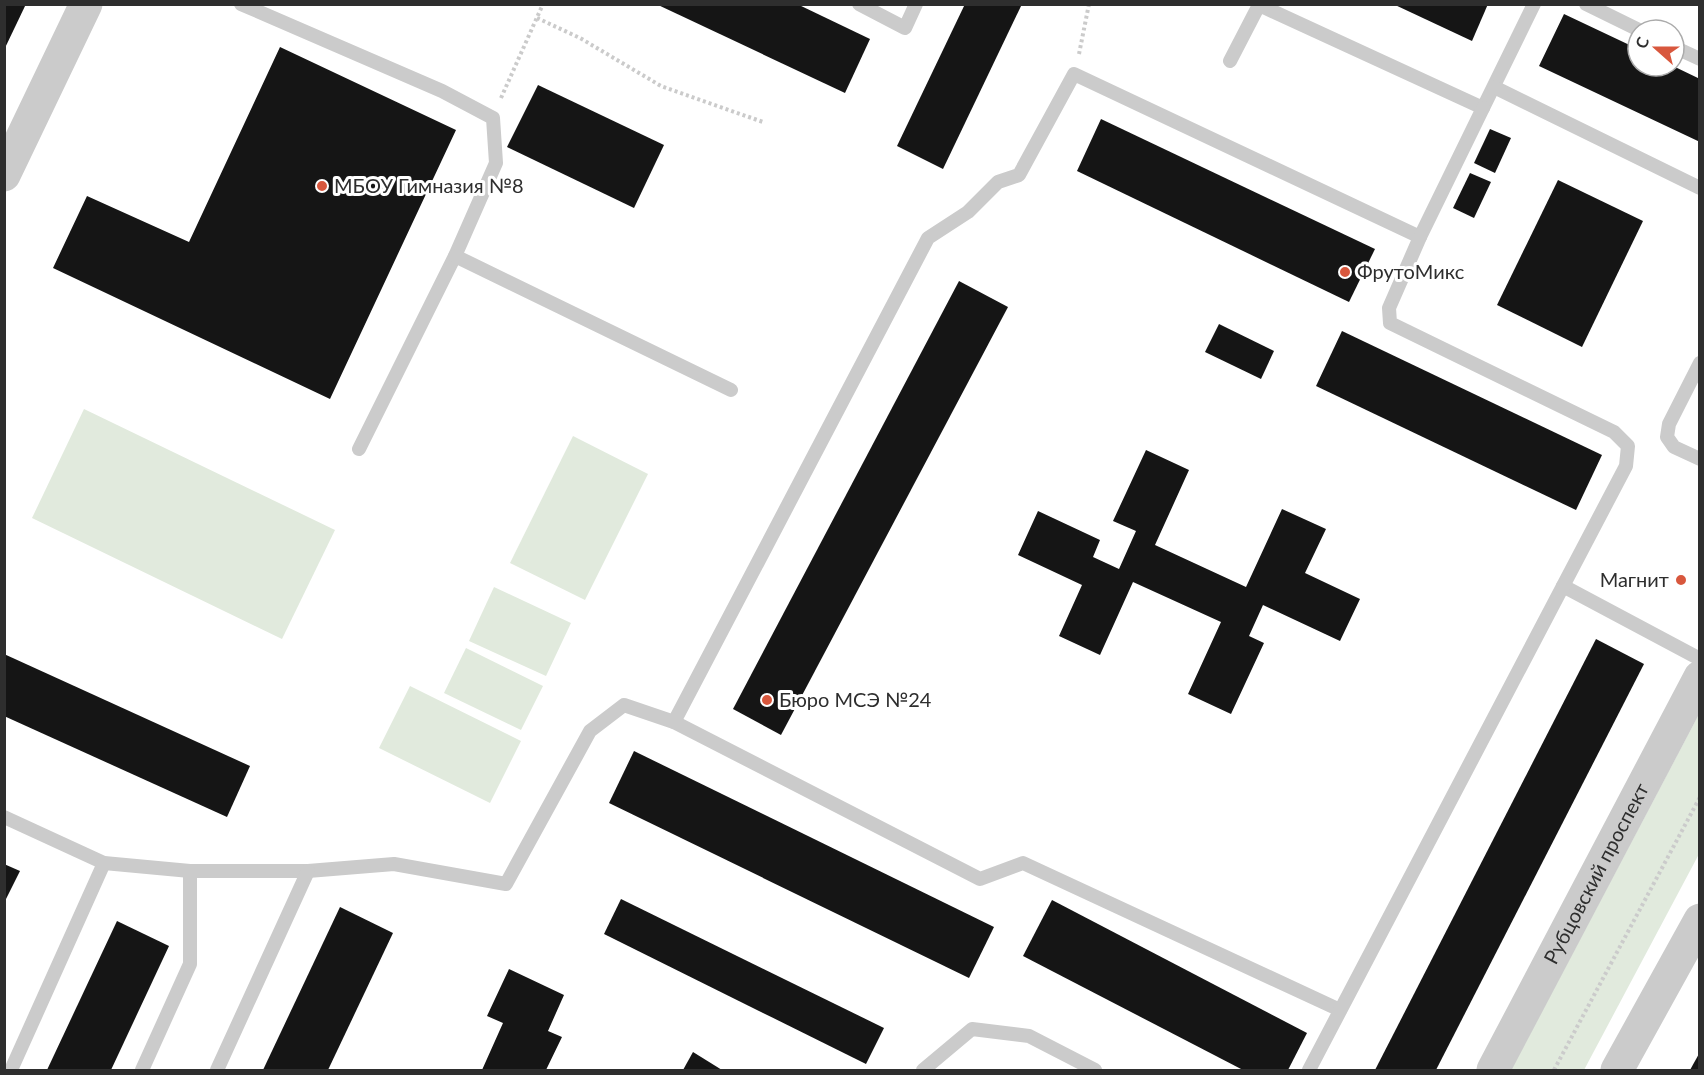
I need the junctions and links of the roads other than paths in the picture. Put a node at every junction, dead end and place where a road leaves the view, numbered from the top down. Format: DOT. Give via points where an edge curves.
graph roads {
  1 [pos="87,4"];
  2 [pos="241,4"];
  3 [pos="859,4"];
  4 [pos="916,4"];
  5 [pos="1534,4"];
  6 [pos="1586,4"];
  7 [pos="1626,24"];
  8 [pos="1686,53"];
  9 [pos="1700,59"];
  10 [pos="1230,61"];
  11 [pos="1494,87"];
  12 [pos="1483,108"];
  13 [pos="4,175"];
  14 [pos="1700,188"];
  15 [pos="1420,237"];
  16 [pos="455,256"];
  17 [pos="1700,363"];
  18 [pos="731,390"];
  19 [pos="359,449"];
  20 [pos="1700,459"];
  21 [pos="1563,586"];
  22 [pos="1700,659"];
  23 [pos="1700,677"];
  24 [pos="674,722"];
  25 [pos="4,817"];
  26 [pos="104,862"];
  27 [pos="190,871"];
  28 [pos="308,871"];
  29 [pos="1700,920"];
  30 [pos="1340,1010"];
  31 [pos="11,1071"];
  32 [pos="142,1071"];
  33 [pos="217,1071"];
  34 [pos="923,1071"];
  35 [pos="1095,1071"];
  36 [pos="1309,1071"];
  37 [pos="1493,1071"];
  38 [pos="1617,1071"];
  1 -- 13 [label="street"];
  2 -- 16 [label="lane" via="442,91 493,118 496,163"];
  3 -- 4 [label="lane" via="905,28"];
  5 -- 11 [label="lane"];
  6 -- 7 [label="lane"];
  8 -- 9 [label="lane"];
  10 -- 12 [label="lane" via="1259,5"];
  11 -- 12 [label="lane"];
  11 -- 14 [label="lane"];
  12 -- 15 [label="lane"];
  15 -- 21 [label="lane" via="1389,308 1390,323 1614,432 1628,446 1626,466"];
  15 -- 24 [label="lane" via="1074,74 1019,175 998,182 968,212 928,238"];
  16 -- 18 [label="lane"];
  16 -- 19 [label="lane"];
  17 -- 20 [label="lane" via="1669,424 1667,437 1674,447"];
  21 -- 22 [label="lane"];
  21 -- 30 [label="lane"];
  23 -- 37 [label="street, Рубцовский проспект"];
  24 -- 28 [label="lane" via="624,705 590,731 506,884 394,864"];
  24 -- 30 [label="lane" via="980,879 1023,863"];
  25 -- 26 [label="lane"];
  26 -- 27 [label="lane"];
  26 -- 31 [label="lane"];
  27 -- 28 [label="lane"];
  27 -- 32 [label="lane" via="190,964"];
  28 -- 33 [label="lane"];
  29 -- 38 [label="street"];
  30 -- 36 [label="lane"];
  34 -- 35 [label="lane" via="972,1029 1029,1036"];
}
